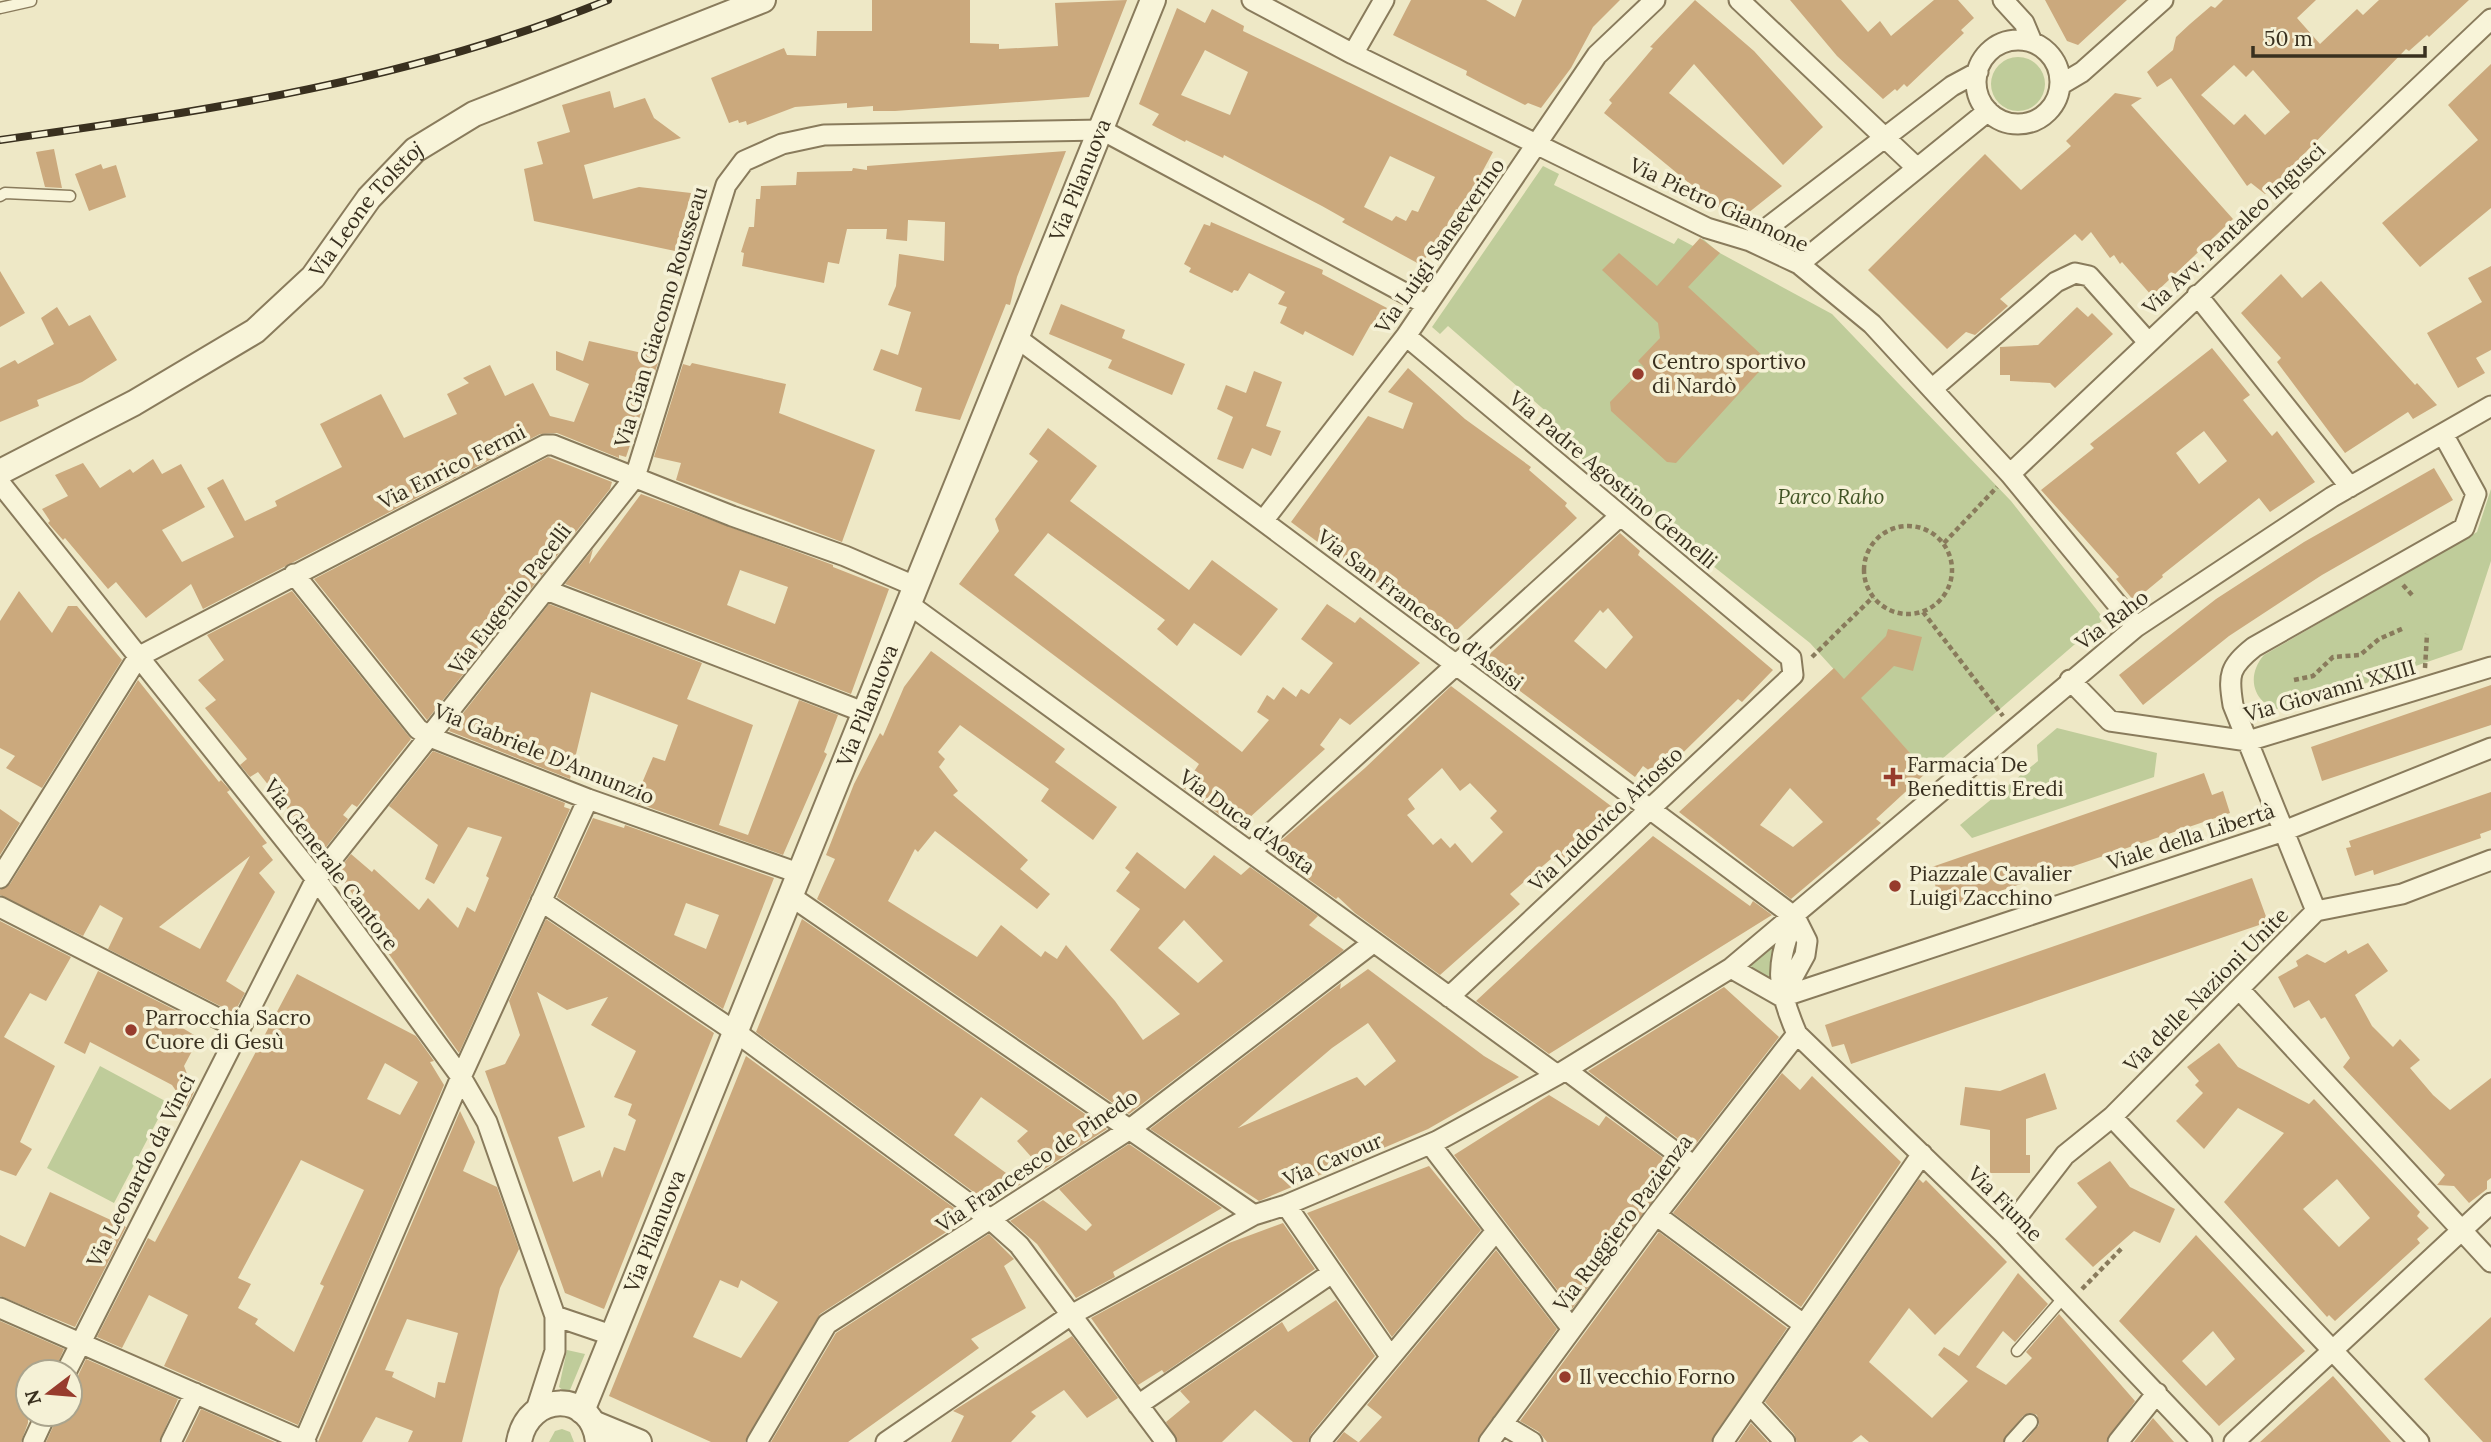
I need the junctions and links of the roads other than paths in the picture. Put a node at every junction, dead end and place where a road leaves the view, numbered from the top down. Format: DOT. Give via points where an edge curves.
graph roads {
  1 [pos="763,0"];
  2 [pos="1153,0"];
  3 [pos="1252,0"];
  4 [pos="1384,0"];
  5 [pos="1654,0"];
  6 [pos="1739,0"];
  7 [pos="2003,0"];
  8 [pos="2163,0"];
  9 [pos="32,1"];
  10 [pos="0,8"];
  11 [pos="2491,19"];
  12 [pos="2032,42"];
  13 [pos="1353,54"];
  14 [pos="1978,72"];
  15 [pos="2060,85"];
  16 [pos="1988,111"];
  17 [pos="1102,130"];
  18 [pos="1886,139"];
  19 [pos="1538,145"];
  20 [pos="1917,168"];
  21 [pos="0,196"];
  22 [pos="70,196"];
  23 [pos="1750,241"];
  24 [pos="1799,264"];
  25 [pos="2197,295"];
  26 [pos="1427,305"];
  27 [pos="1406,336"];
  28 [pos="1017,338"];
  29 [pos="2148,342"];
  30 [pos="1932,389"];
  31 [pos="2491,406"];
  32 [pos="2443,433"];
  33 [pos="0,471"];
  34 [pos="2010,474"];
  35 [pos="635,477"];
  36 [pos="0,482"];
  37 [pos="2350,487"];
  38 [pos="1620,516"];
  39 [pos="1263,521"];
  40 [pos="294,574"];
  41 [pos="547,590"];
  42 [pos="913,596"];
  43 [pos="2136,627"];
  44 [pos="138,657"];
  45 [pos="2490,662"];
  46 [pos="1457,666"];
  47 [pos="1792,666"];
  48 [pos="2070,680"];
  49 [pos="866,713"];
  50 [pos="430,737"];
  51 [pos="2248,741"];
  52 [pos="2491,748"];
  53 [pos="588,799"];
  54 [pos="1650,809"];
  55 [pos="2284,831"];
  56 [pos="1250,852"];
  57 [pos="2491,860"];
  58 [pos="0,878"];
  59 [pos="316,880"];
  60 [pos="796,885"];
  61 [pos="541,901"];
  62 [pos="0,907"];
  63 [pos="2316,911"];
  64 [pos="1795,916"];
  65 [pos="1374,942"];
  66 [pos="1731,968"];
  67 [pos="2239,989"];
  68 [pos="1449,997"];
  69 [pos="1782,997"];
  70 [pos="239,1029"];
  71 [pos="737,1033"];
  72 [pos="1797,1034"];
  73 [pos="1561,1072"];
  74 [pos="461,1077"];
  75 [pos="2112,1117"];
  76 [pos="1130,1129"];
  77 [pos="1430,1144"];
  78 [pos="1922,1154"];
  79 [pos="1694,1166"];
  80 [pos="2491,1203"];
  81 [pos="1286,1205"];
  82 [pos="1254,1215"];
  83 [pos="1656,1215"];
  84 [pos="991,1220"];
  85 [pos="2462,1230"];
  86 [pos="1496,1231"];
  87 [pos="2004,1234"];
  88 [pos="2491,1262"];
  89 [pos="1332,1273"];
  90 [pos="2067,1299"];
  91 [pos="0,1308"];
  92 [pos="1070,1315"];
  93 [pos="555,1316"];
  94 [pos="1803,1324"];
  95 [pos="1573,1329"];
  96 [pos="614,1336"];
  97 [pos="81,1341"];
  98 [pos="2333,1351"];
  99 [pos="2017,1352"];
  100 [pos="1390,1356"];
  101 [pos="73,1358"];
  102 [pos="195,1393"];
  103 [pos="2157,1393"];
  104 [pos="1750,1404"];
  105 [pos="1138,1405"];
  106 [pos="536,1410"];
  107 [pos="2030,1422"];
  108 [pos="1502,1424"];
  109 [pos="591,1425"];
  110 [pos="305,1441"];
  111 [pos="172,1442"];
  112 [pos="519,1442"];
  113 [pos="639,1442"];
  114 [pos="757,1442"];
  115 [pos="886,1442"];
  116 [pos="1166,1442"];
  117 [pos="1320,1442"];
  118 [pos="1489,1442"];
  119 [pos="1532,1442"];
  120 [pos="1723,1442"];
  121 [pos="1785,1442"];
  122 [pos="2012,1442"];
  123 [pos="2118,1442"];
  124 [pos="2202,1442"];
  125 [pos="2234,1442"];
  126 [pos="2419,1442"];
  1 -- 33 [label="street, Via Leone Tolstoj" via="506,100 415,150 369,198 313,277 255,331 134,403"];
  2 -- 17 [label="street, Via Pilanuova"];
  3 -- 13 [label="street, Via Pietro Giannone"];
  4 -- 13 [label="street"];
  5 -- 19 [label="street, Via Luigi Sanseverino" via="1597,55"];
  6 -- 18 [label="street"];
  7 -- 12 [label="street" via="2024,23"];
  8 -- 15 [label="street" via="2082,72"];
  9 -- 10 [label="lane"];
  11 -- 25 [label="street, Via Avv. Pantaleo Ingusci"];
  12 -- 14 [label="street" via="2005,42 1992,49"];
  12 -- 15 [label="street" via="2053,59"];
  13 -- 19 [label="street, Via Pietro Giannone"];
  14 -- 16 [label="street" via="1976,86"];
  14 -- 18 [label="street" via="1952,86"];
  15 -- 16 [label="street" via="2057,99 2039,119 2012,124"];
  16 -- 20 [label="street"];
  17 -- 26 [label="street"];
  17 -- 28 [label="street, Via Pilanuova"];
  17 -- 35 [label="street, Via Gian Giacomo Rousseau" via="824,135 782,144 744,161 726,185"];
  18 -- 20 [label="street"];
  18 -- 23 [label="street"];
  19 -- 23 [label="street, Via Pietro Giannone" via="1707,228"];
  19 -- 26 [label="street, Via Luigi Sanseverino"];
  20 -- 24 [label="street"];
  21 -- 22 [label="lane"];
  23 -- 24 [label="street, Via Pietro Giannone"];
  24 -- 30 [label="street, Via Pietro Giannone" via="1872,324"];
  25 -- 29 [label="street, Via Avv. Pantaleo Ingusci"];
  25 -- 37 [label="street"];
  26 -- 27 [label="street, Via Luigi Sanseverino"];
  27 -- 38 [label="street, Via Padre Agostino Gemelli"];
  27 -- 39 [label="street, Via Luigi Sanseverino"];
  28 -- 39 [label="street, Via San Francesco d'Assisi"];
  28 -- 42 [label="street, Via Pilanuova"];
  29 -- 30 [label="street" via="2089,276 2075,273 2056,282"];
  29 -- 34 [label="street, Via Avv. Pantaleo Ingusci"];
  30 -- 34 [label="street, Via Pietro Giannone"];
  31 -- 32 [label="street, Via Raho"];
  32 -- 37 [label="street, Via Raho"];
  32 -- 51 [label="street" via="2476,494 2464,528 2236,661 2229,681"];
  34 -- 43 [label="street, Via Pietro Giannone"];
  35 -- 40 [label="street, Via Enrico Fermi" via="545,445"];
  35 -- 41 [label="street, Via Eugenio Pacelli"];
  35 -- 42 [label="street, Via Enrico Fermi" via="845,556"];
  36 -- 44 [label="street, Via Generale Cantore"];
  37 -- 43 [label="street, Via Raho"];
  38 -- 46 [label="street"];
  38 -- 47 [label="street, Via Padre Agostino Gemelli"];
  39 -- 46 [label="street, Via San Francesco d'Assisi"];
  40 -- 44 [label="street, Via Enrico Fermi"];
  40 -- 50 [label="street, Via Gabriele D'Annunzio" via="418,729"];
  41 -- 49 [label="street"];
  41 -- 50 [label="street, Via Eugenio Pacelli"];
  42 -- 49 [label="street, Via Pilanuova"];
  42 -- 56 [label="street, Via Duca d'Aosta"];
  43 -- 48 [label="street, Via Raho"];
  44 -- 58 [label="street"];
  44 -- 59 [label="street, Via Generale Cantore"];
  45 -- 51 [label="street, Via Giovanni XXIII" via="2424,688"];
  46 -- 54 [label="street, Via San Francesco d'Assisi"];
  46 -- 56 [label="street"];
  47 -- 54 [label="street, Via Ludovico Ariosto"];
  48 -- 51 [label="street, Via Giovanni XXIII" via="2110,721"];
  48 -- 64 [label="street, Via Raho"];
  49 -- 60 [label="street, Via Pilanuova"];
  50 -- 53 [label="street, Via Gabriele D'Annunzio"];
  50 -- 59 [label="street, Via Eugenio Pacelli"];
  51 -- 55 [label="street"];
  52 -- 55 [label="street, Viale della Libertà"];
  53 -- 60 [label="street, Via Gabriele D'Annunzio"];
  53 -- 61 [label="street"];
  54 -- 64 [label="street, Via San Francesco d'Assisi"];
  54 -- 68 [label="street, Via Ludovico Ariosto"];
  55 -- 63 [label="street"];
  55 -- 69 [label="street, Viale della Libertà"];
  56 -- 65 [label="street, Via Duca d'Aosta"];
  57 -- 63 [label="street, Via delle Nazioni Unite" via="2402,894"];
  59 -- 70 [label="street, Via Leonardo da Vinci"];
  59 -- 74 [label="street, Via Generale Cantore"];
  60 -- 71 [label="street, Via Pilanuova"];
  60 -- 76 [label="street, Via Gabriele D'Annunzio"];
  61 -- 71 [label="street"];
  61 -- 74 [label="street"];
  62 -- 70 [label="street"];
  63 -- 67 [label="street, Via delle Nazioni Unite"];
  64 -- 66 [label="street, Via Cavour"];
  64 -- 69 [label="street" via="1807,941 1805,955"];
  65 -- 68 [label="street, Via Duca d'Aosta"];
  65 -- 76 [label="street, Via Francesco de Pinedo"];
  66 -- 69 [label="street"];
  66 -- 73 [label="street, Via Cavour"];
  67 -- 75 [label="street, Via delle Nazioni Unite"];
  67 -- 85 [label="street"];
  68 -- 73 [label="street, Via Duca d'Aosta"];
  69 -- 72 [label="street, Via Fiume"];
  70 -- 97 [label="street, Via Leonardo da Vinci"];
  71 -- 84 [label="street"];
  71 -- 96 [label="street, Via Pilanuova"];
  72 -- 78 [label="street, Via Fiume"];
  72 -- 79 [label="street, Via Ruggiero Pazienza"];
  73 -- 77 [label="street, Via Cavour"];
  73 -- 79 [label="street, Via Duca d'Aosta"];
  74 -- 93 [label="street, Via Generale Cantore" via="487,1122"];
  74 -- 110 [label="street"];
  75 -- 87 [label="street, Via delle Nazioni Unite" via="2065,1154"];
  75 -- 98 [label="street"];
  76 -- 82 [label="street, Via Gabriele D'Annunzio"];
  76 -- 84 [label="street, Via Francesco de Pinedo"];
  77 -- 81 [label="street, Via Cavour"];
  77 -- 86 [label="street"];
  78 -- 87 [label="street, Via Fiume"];
  78 -- 94 [label="street"];
  79 -- 83 [label="street, Via Ruggiero Pazienza"];
  80 -- 85 [label="street"];
  81 -- 82 [label="street, Via Cavour"];
  81 -- 89 [label="street"];
  82 -- 92 [label="street, Via Cavour"];
  83 -- 94 [label="street"];
  83 -- 95 [label="street, Via Ruggiero Pazienza"];
  84 -- 92 [label="street" via="1019,1245"];
  84 -- 114 [label="street, Via Francesco de Pinedo" via="827,1324"];
  85 -- 88 [label="street"];
  85 -- 98 [label="street"];
  86 -- 95 [label="street"];
  86 -- 100 [label="street"];
  87 -- 90 [label="street, Via Fiume"];
  89 -- 100 [label="street"];
  89 -- 105 [label="street"];
  90 -- 99 [label="lane"];
  90 -- 103 [label="street, Via Fiume"];
  91 -- 97 [label="street"];
  92 -- 105 [label="street"];
  92 -- 115 [label="street, Via Cavour"];
  93 -- 96 [label="street"];
  93 -- 106 [label="street, Via Generale Cantore" via="555,1351"];
  94 -- 104 [label="street"];
  95 -- 108 [label="street, Via Ruggiero Pazienza"];
  96 -- 109 [label="street, Via Pilanuova"];
  97 -- 101 [label="street, Via Leonardo da Vinci"];
  97 -- 102 [label="street"];
  98 -- 125 [label="street"];
  98 -- 126 [label="street"];
  100 -- 117 [label="street"];
  102 -- 110 [label="street"];
  102 -- 111 [label="street"];
  103 -- 123 [label="street"];
  103 -- 124 [label="street, Via Fiume"];
  104 -- 120 [label="street"];
  104 -- 121 [label="street"];
  105 -- 116 [label="street"];
  106 -- 109 [label="street" via="559,1403"];
  106 -- 112 [label="street" via="521,1430"];
  107 -- 122 [label="street"];
  108 -- 118 [label="street, Via Ruggiero Pazienza"];
  108 -- 119 [label="street"];
  109 -- 113 [label="street"];
}
